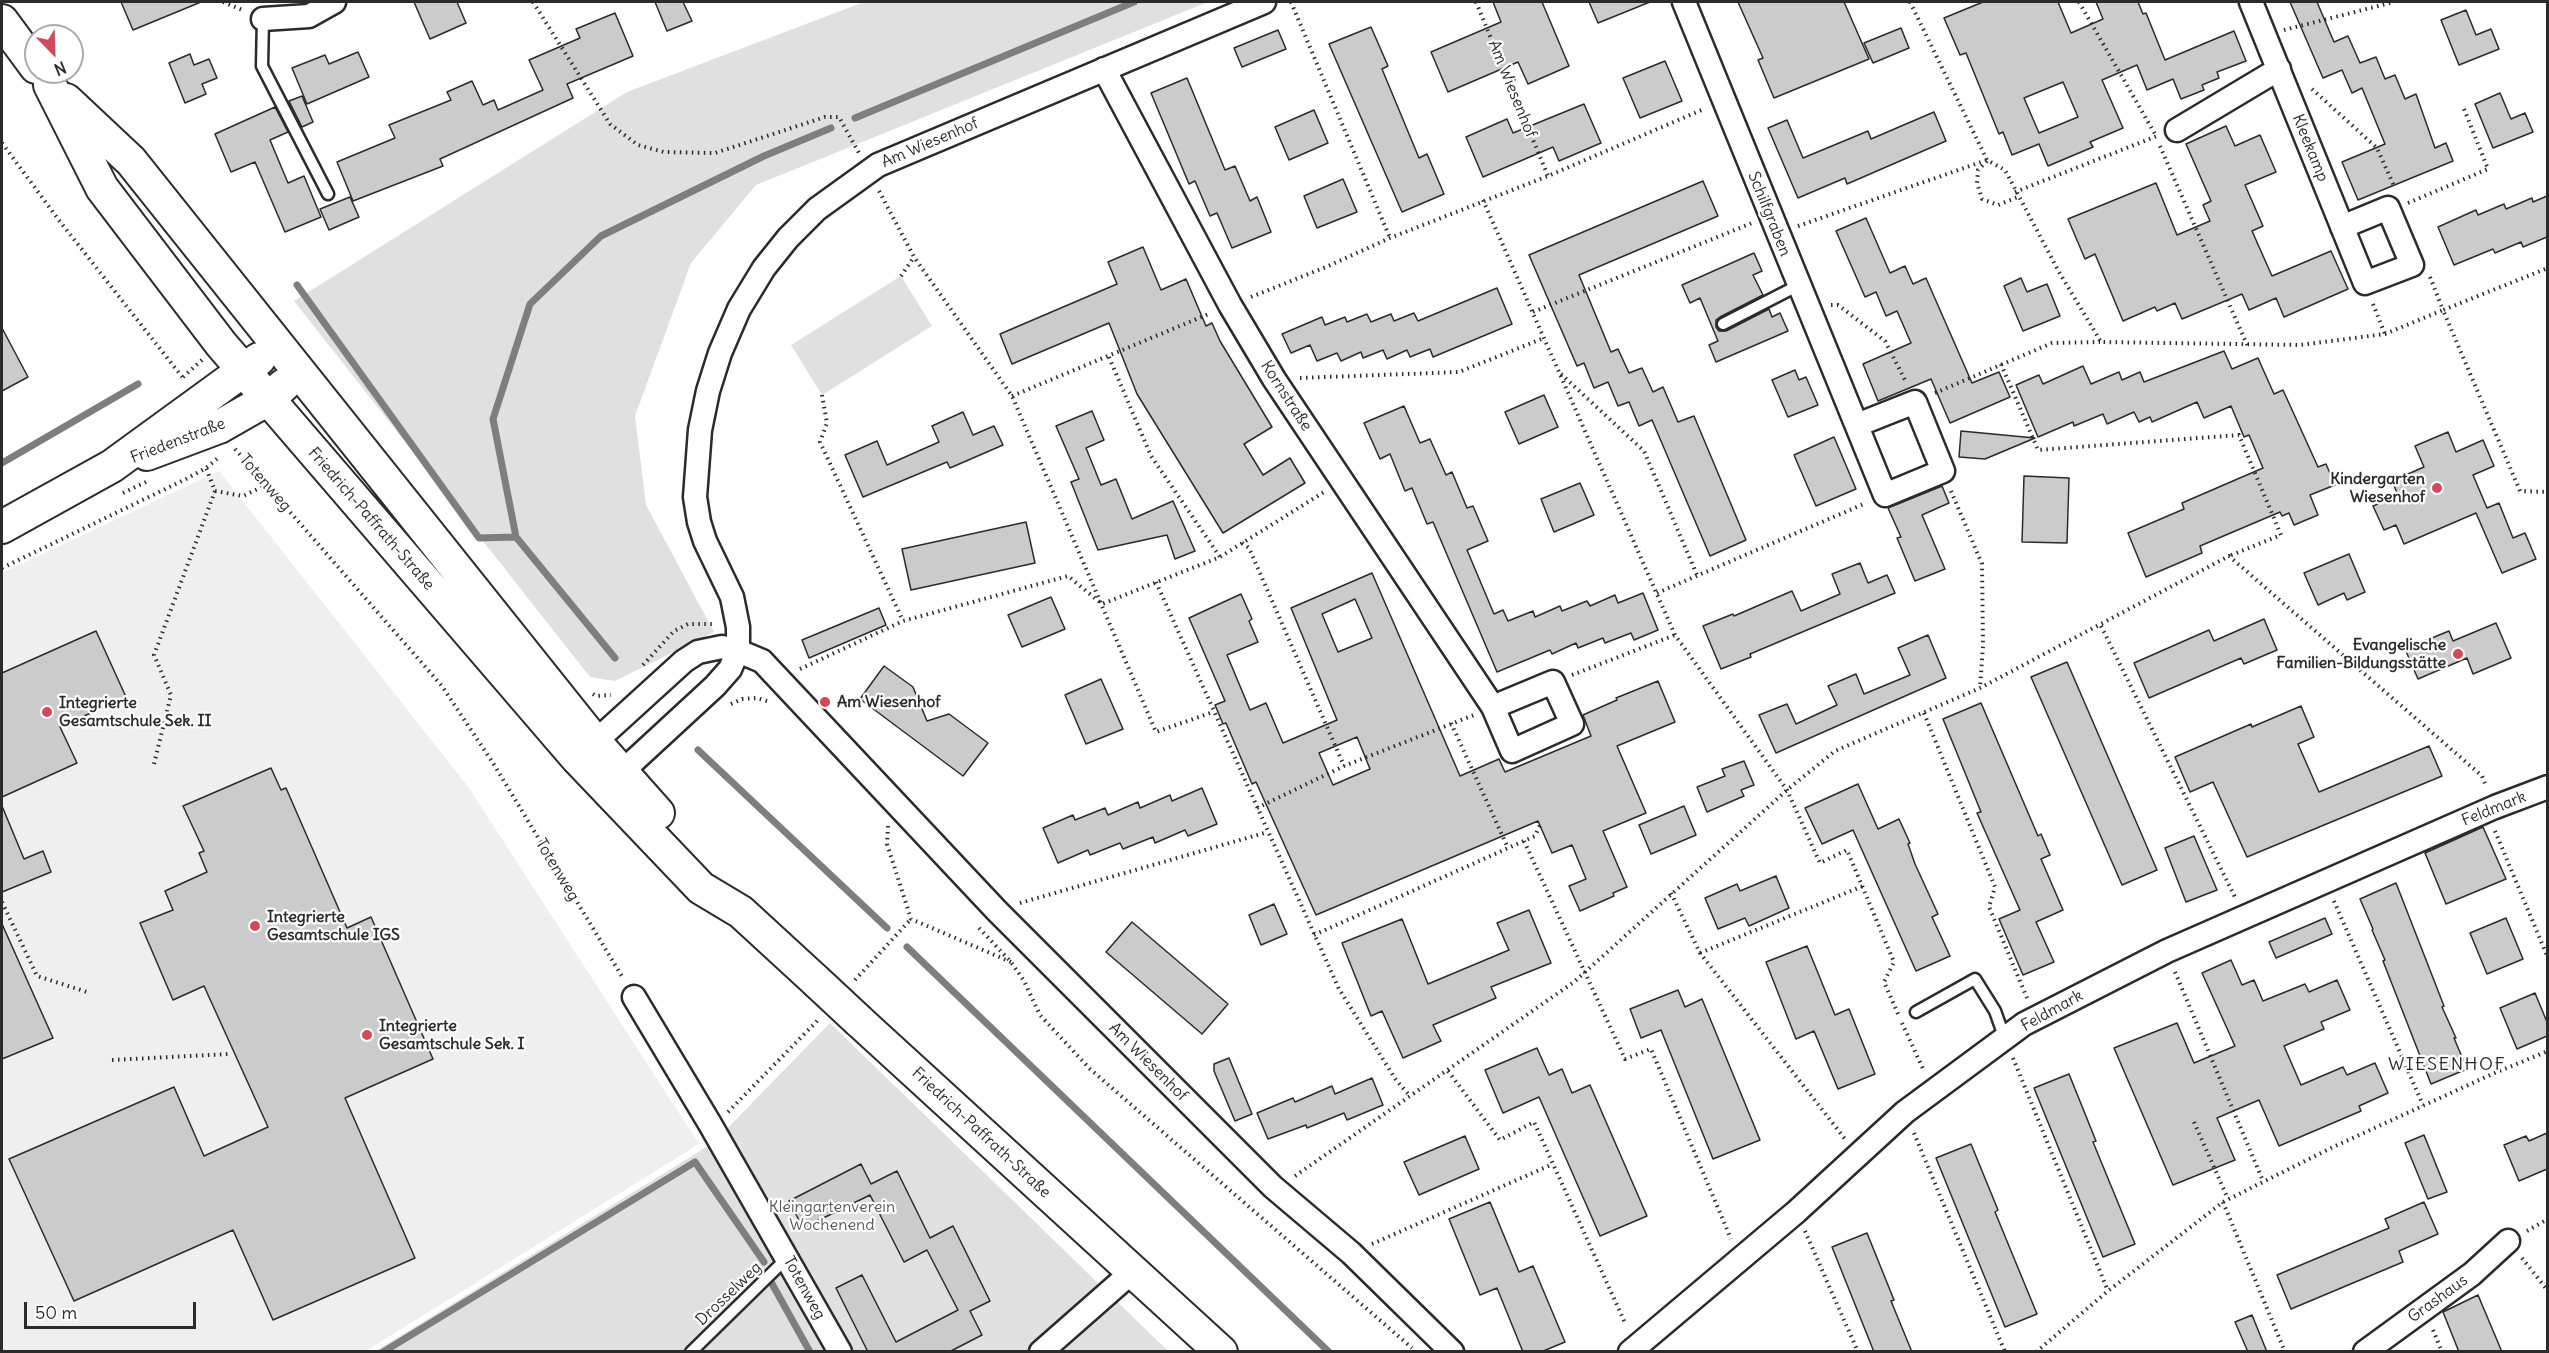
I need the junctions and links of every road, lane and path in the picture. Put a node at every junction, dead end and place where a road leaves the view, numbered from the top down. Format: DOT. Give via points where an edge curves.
graph roads {
  1 [pos="334,2"];
  2 [pos="533,2"];
  3 [pos="1264,2"];
  4 [pos="1291,2"];
  5 [pos="1476,2"];
  6 [pos="1684,2"];
  7 [pos="1910,2"];
  8 [pos="2079,2"];
  9 [pos="2251,2"];
  10 [pos="2394,2"];
  11 [pos="263,19"];
  12 [pos="2,21"];
  13 [pos="2265,36"];
  14 [pos="24,50"];
  15 [pos="1104,69"];
  16 [pos="2279,69"];
  17 [pos="47,84"];
  18 [pos="52,84"];
  19 [pos="1724,100"];
  20 [pos="2464,109"];
  21 [pos="2167,133"];
  22 [pos="2,143"];
  23 [pos="1987,160"];
  24 [pos="865,165"];
  25 [pos="1548,176"];
  26 [pos="2015,192"];
  27 [pos="328,194"];
  28 [pos="2018,197"];
  29 [pos="1483,200"];
  30 [pos="2402,206"];
  31 [pos="1773,225"];
  32 [pos="2342,227"];
  33 [pos="1390,238"];
  34 [pos="914,257"];
  35 [pos="901,276"];
  36 [pos="2365,283"];
  37 [pos="1799,285"];
  38 [pos="1230,305"];
  39 [pos="1808,306"];
  40 [pos="1533,312"];
  41 [pos="1723,324"];
  42 [pos="2385,334"];
  43 [pos="1544,338"];
  44 [pos="2101,342"];
  45 [pos="278,343"];
  46 [pos="220,344"];
  47 [pos="2248,345"];
  48 [pos="1109,357"];
  49 [pos="2001,364"];
  50 [pos="244,371"];
  51 [pos="300,371"];
  52 [pos="1558,372"];
  53 [pos="183,376"];
  54 [pos="1274,379"];
  55 [pos="822,395"];
  56 [pos="1011,396"];
  57 [pos="268,399"];
  58 [pos="1915,402"];
  59 [pos="199,404"];
  60 [pos="1857,425"];
  61 [pos="225,436"];
  62 [pos="112,466"];
  63 [pos="206,468"];
  64 [pos="1943,471"];
  65 [pos="1343,481"];
  66 [pos="266,485"];
  67 [pos="215,491"];
  68 [pos="2547,492"];
  69 [pos="1884,495"];
  70 [pos="2,527"];
  71 [pos="1242,543"];
  72 [pos="2229,556"];
  73 [pos="1220,557"];
  74 [pos="2,568"];
  75 [pos="1697,575"];
  76 [pos="1156,582"];
  77 [pos="1657,593"];
  78 [pos="1102,604"];
  79 [pos="903,621"];
  80 [pos="2101,626"];
  81 [pos="738,627"];
  82 [pos="1675,635"];
  83 [pos="738,651"];
  84 [pos="643,666"];
  85 [pos="794,671"];
  86 [pos="1553,682"];
  87 [pos="1980,688"];
  88 [pos="620,689"];
  89 [pos="589,691"];
  90 [pos="610,696"];
  91 [pos="777,707"];
  92 [pos="1493,707"];
  93 [pos="723,711"];
  94 [pos="1213,712"];
  95 [pos="1924,713"];
  96 [pos="627,714"];
  97 [pos="1451,723"];
  98 [pos="586,750"];
  99 [pos="154,764"];
  100 [pos="1344,766"];
  101 [pos="614,780"];
  102 [pos="2547,787"];
  103 [pos="1788,790"];
  104 [pos="1257,808"];
  105 [pos="2490,809"];
  106 [pos="879,820"];
  107 [pos="893,821"];
  108 [pos="1541,823"];
  109 [pos="887,829"];
  110 [pos="1268,832"];
  111 [pos="894,837"];
  112 [pos="1524,841"];
  113 [pos="1508,848"];
  114 [pos="2326,881"];
  115 [pos="1863,886"];
  116 [pos="1671,893"];
  117 [pos="2,902"];
  118 [pos="997,911"];
  119 [pos="2244,917"];
  120 [pos="911,919"];
  121 [pos="972,921"];
  122 [pos="1314,935"];
  123 [pos="2167,951"];
  124 [pos="1700,953"];
  125 [pos="2547,958"];
  126 [pos="1011,962"];
  127 [pos="1583,974"];
  128 [pos="852,983"];
  129 [pos="87,992"];
  130 [pos="634,997"];
  131 [pos="1916,1012"];
  132 [pos="820,1018"];
  133 [pos="2036,1018"];
  134 [pos="2005,1040"];
  135 [pos="2547,1052"];
  136 [pos="230,1054"];
  137 [pos="112,1060"];
  138 [pos="1448,1071"];
  139 [pos="1933,1091"];
  140 [pos="1410,1096"];
  141 [pos="2423,1105"];
  142 [pos="1905,1112"];
  143 [pos="2194,1122"];
  144 [pos="710,1124"];
  145 [pos="1858,1154"];
  146 [pos="1553,1164"];
  147 [pos="2263,1181"];
  148 [pos="1273,1187"];
  149 [pos="2228,1199"];
  150 [pos="2223,1202"];
  151 [pos="1796,1212"];
  152 [pos="2508,1241"];
  153 [pos="1351,1253"];
  154 [pos="787,1257"];
  155 [pos="1740,1259"];
  156 [pos="1132,1272"];
  157 [pos="2108,1291"];
  158 [pos="2547,1292"];
  159 [pos="1633,1349"];
  160 [pos="691,1352"];
  161 [pos="840,1352"];
  162 [pos="1041,1352"];
  163 [pos="1221,1352"];
  164 [pos="1417,1352"];
  165 [pos="1452,1352"];
  166 [pos="1858,1352"];
  167 [pos="2005,1352"];
  168 [pos="2036,1352"];
  169 [pos="2285,1352"];
  170 [pos="2365,1352"];
  1 -- 11 [label="street" via="309,16"];
  2 -- 24 [label="path" via="610,124 639,145 664,152 715,153 825,117 839,117"];
  3 -- 15 [label="street, Am Wiesenhof"];
  4 -- 33 [label="path"];
  5 -- 25 [label="path, Am Wiesenhof"];
  6 -- 19 [label="street, Schilfgraben"];
  7 -- 23 [label="path"];
  8 -- 21 [label="path"];
  9 -- 13 [label="street, Kleekamp"];
  10 -- 13 [label="path"];
  11 -- 27 [label="lane" via="261,66"];
  12 -- 14 [label="main road, Friedrich-Paffrath-Straße"];
  13 -- 16 [label="street, Kleekamp"];
  15 -- 24 [label="street, Am Wiesenhof" via="878,165"];
  15 -- 38 [label="street, Kornstraße"];
  16 -- 21 [label="street"];
  16 -- 32 [label="street, Kleekamp"];
  17 -- 46 [label="main road, Friedrich-Paffrath-Straße" via="102,188"];
  18 -- 45 [label="main road, Friedrich-Paffrath-Straße" via="131,161"];
  19 -- 25 [label="path"];
  19 -- 31 [label="street, Schilfgraben"];
  20 -- 30 [label="path" via="2488,169"];
  21 -- 26 [label="path"];
  21 -- 47 [label="path"];
  22 -- 53 [label="path"];
  23 -- 26 [label="path" via="2005,170"];
  23 -- 28 [label="path" via="1978,170 1982,199 1998,205"];
  23 -- 31 [label="path"];
  24 -- 34 [label="path"];
  24 -- 81 [label="street, Am Wiesenhof" via="788,238 764,268 739,309 708,391 700,429 695,497 705,541 732,597"];
  25 -- 29 [label="path"];
  26 -- 28 [label="path"];
  28 -- 44 [label="path"];
  29 -- 33 [label="path"];
  29 -- 40 [label="path"];
  31 -- 37 [label="street, Schilfgraben"];
  31 -- 40 [label="path"];
  32 -- 36 [label="street, Kleekamp"];
  32 -- 36 [label="street" via="2388,208 2412,265"];
  33 -- 38 [label="path"];
  34 -- 35 [label="path"];
  34 -- 56 [label="path"];
  36 -- 42 [label="path"];
  37 -- 39 [label="street, Schilfgraben"];
  37 -- 41 [label="lane"];
  38 -- 48 [label="path"];
  38 -- 54 [label="street, Kornstraße"];
  39 -- 58 [label="path" via="1839,305 1884,340"];
  39 -- 60 [label="street, Schilfgraben"];
  40 -- 43 [label="path"];
  42 -- 47 [label="path" via="2301,345"];
  42 -- 68 [label="path" via="2443,310 2520,491"];
  43 -- 52 [label="path"];
  43 -- 54 [label="path" via="1459,372"];
  44 -- 47 [label="path"];
  44 -- 49 [label="path" via="2052,343"];
  45 -- 50 [label="main road, Friedenstraße"];
  45 -- 51 [label="main road, Friedrich-Paffrath-Straße"];
  46 -- 50 [label="main road, Friedrich-Paffrath-Straße"];
  46 -- 53 [label="path"];
  48 -- 56 [label="path"];
  48 -- 73 [label="path" via="1152,456"];
  49 -- 58 [label="path"];
  49 -- 72 [label="path" via="2038,450 2239,435 2282,535"];
  50 -- 57 [label="main road, Friedrich-Paffrath-Straße"];
  50 -- 59 [label="main road, Friedenstraße"];
  51 -- 57 [label="main road, Friedenstraße"];
  51 -- 98 [label="main road, Friedrich-Paffrath-Straße"];
  52 -- 75 [label="path" via="1644,451"];
  52 -- 77 [label="path"];
  53 -- 59 [label="path"];
  54 -- 65 [label="street, Kornstraße"];
  55 -- 79 [label="path" via="826,423 820,442"];
  56 -- 78 [label="path"];
  57 -- 61 [label="main road, Friedenstraße"];
  57 -- 98 [label="main road, Friedrich-Paffrath-Straße"];
  58 -- 60 [label="street"];
  58 -- 64 [label="street"];
  59 -- 62 [label="main road, Friedenstraße"];
  60 -- 69 [label="street, Schilfgraben"];
  61 -- 62 [label="main road, Friedenstraße"];
  61 -- 63 [label="path"];
  61 -- 66 [label="path, Totenweg"];
  62 -- 70 [label="main road, Friedenstraße"];
  63 -- 67 [label="path"];
  63 -- 74 [label="path"];
  64 -- 69 [label="street"];
  64 -- 87 [label="path" via="1982,564"];
  65 -- 71 [label="path"];
  65 -- 92 [label="street, Kornstraße"];
  66 -- 67 [label="path" via="243,496"];
  66 -- 130 [label="path, Totenweg" via="442,686"];
  67 -- 99 [label="path" via="154,655 171,695"];
  69 -- 75 [label="path"];
  71 -- 73 [label="path"];
  71 -- 100 [label="path" via="1249,548"];
  72 -- 80 [label="path"];
  72 -- 105 [label="path" via="2482,776"];
  73 -- 76 [label="path"];
  75 -- 77 [label="path"];
  76 -- 78 [label="path"];
  76 -- 94 [label="path"];
  77 -- 82 [label="path"];
  78 -- 79 [label="path" via="1068,576"];
  78 -- 94 [label="path" via="1155,732"];
  79 -- 85 [label="path"];
  80 -- 87 [label="path"];
  80 -- 119 [label="path"];
  81 -- 83 [label="street, Am Wiesenhof"];
  81 -- 84 [label="path" via="688,624 674,631"];
  82 -- 86 [label="path"];
  82 -- 103 [label="path"];
  83 -- 96 [label="street, Am Wiesenhof" via="722,647 698,652"];
  83 -- 101 [label="street, Am Wiesenhof" via="730,669 715,686"];
  83 -- 118 [label="street, Am Wiesenhof" via="762,662 783,682"];
  86 -- 92 [label="street"];
  86 -- 92 [label="street, Kornstraße" via="1572,724 1512,751"];
  87 -- 95 [label="path"];
  88 -- 90 [label="path"];
  89 -- 90 [label="path" via="596,696"];
  90 -- 96 [label="path"];
  91 -- 93 [label="path" via="750,699 731,704"];
  92 -- 97 [label="path"];
  94 -- 104 [label="path"];
  95 -- 103 [label="path" via="1835,751"];
  95 -- 133 [label="path" via="1995,887 1989,907"];
  96 -- 98 [label="street, Am Wiesenhof"];
  97 -- 100 [label="path"];
  97 -- 113 [label="path"];
  98 -- 101 [label="main road, Friedrich-Paffrath-Straße"];
  100 -- 104 [label="path"];
  101 -- 156 [label="main road, Friedrich-Paffrath-Straße, bridge" via="701,888 741,912"];
  102 -- 105 [label="street, Feldmark"];
  103 -- 115 [label="path" via="1820,863 1847,850"];
  103 -- 116 [label="path"];
  104 -- 110 [label="path"];
  105 -- 114 [label="street, Feldmark"];
  105 -- 125 [label="path"];
  106 -- 109 [label="path"];
  107 -- 109 [label="path"];
  108 -- 112 [label="path" via="1535,836"];
  109 -- 111 [label="path"];
  109 -- 120 [label="path" via="887,844"];
  110 -- 118 [label="path"];
  110 -- 122 [label="path"];
  112 -- 113 [label="path"];
  112 -- 127 [label="path"];
  113 -- 122 [label="path"];
  114 -- 119 [label="street, Feldmark"];
  114 -- 141 [label="path"];
  115 -- 124 [label="path"];
  115 -- 139 [label="path" via="1894,962 1884,982"];
  116 -- 124 [label="path"];
  116 -- 127 [label="path"];
  117 -- 129 [label="path" via="37,976"];
  118 -- 148 [label="street, Am Wiesenhof"];
  119 -- 123 [label="street, Feldmark"];
  120 -- 126 [label="path"];
  120 -- 128 [label="path"];
  121 -- 126 [label="path"];
  122 -- 140 [label="path" via="1339,989"];
  123 -- 133 [label="street, Feldmark"];
  123 -- 147 [label="path"];
  124 -- 145 [label="path"];
  126 -- 164 [label="path" via="1040,1015 1090,1069"];
  127 -- 138 [label="path"];
  127 -- 155 [label="path" via="1625,1059 1651,1049"];
  130 -- 144 [label="street, Totenweg"];
  131 -- 134 [label="lane" via="1975,979 1995,1011"];
  132 -- 144 [label="path" via="735,1107"];
  133 -- 134 [label="street, Feldmark"];
  134 -- 139 [label="street, Feldmark"];
  134 -- 157 [label="path"];
  135 -- 141 [label="path"];
  136 -- 137 [label="path"];
  138 -- 140 [label="path"];
  138 -- 146 [label="path" via="1500,1140 1534,1122"];
  139 -- 142 [label="street, Feldmark"];
  140 -- 148 [label="path" via="1303,1172"];
  141 -- 147 [label="path"];
  142 -- 145 [label="street, Feldmark"];
  142 -- 167 [label="path"];
  143 -- 149 [label="path"];
  144 -- 154 [label="street, Totenweg"];
  145 -- 151 [label="street, Feldmark"];
  146 -- 153 [label="path"];
  146 -- 159 [label="path"];
  147 -- 149 [label="path"];
  148 -- 153 [label="street, Am Wiesenhof"];
  149 -- 150 [label="path"];
  150 -- 157 [label="path"];
  150 -- 169 [label="path"];
  151 -- 155 [label="street, Feldmark"];
  151 -- 166 [label="path"];
  152 -- 158 [label="path"];
  152 -- 170 [label="street, Grashaus" via="2472,1274"];
  153 -- 165 [label="street, Am Wiesenhof"];
  154 -- 160 [label="lane, Drosselweg"];
  154 -- 161 [label="street, Totenweg"];
  155 -- 159 [label="street, Feldmark"];
  156 -- 162 [label="street"];
  156 -- 163 [label="main road, Friedrich-Paffrath-Straße"];
  157 -- 168 [label="path"];
}
